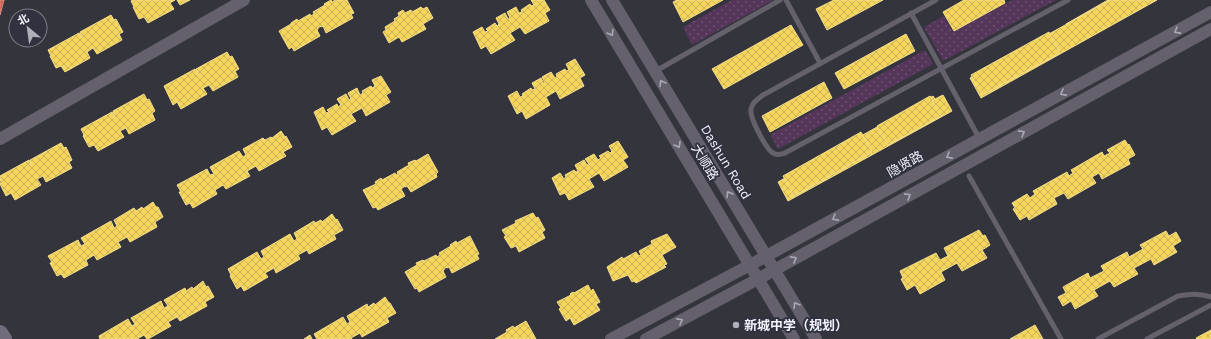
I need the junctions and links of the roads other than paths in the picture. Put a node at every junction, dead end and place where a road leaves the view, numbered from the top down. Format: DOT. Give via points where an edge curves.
graph roads {
  1 [pos="244,0"];
  2 [pos="591,0"];
  3 [pos="612,0"];
  4 [pos="780,0"];
  5 [pos="786,0"];
  6 [pos="936,0"];
  7 [pos="1068,0"];
  8 [pos="1211,12"];
  9 [pos="911,13"];
  10 [pos="1211,29"];
  11 [pos="820,63"];
  12 [pos="661,68"];
  13 [pos="978,136"];
  14 [pos="0,139"];
  15 [pos="969,176"];
  16 [pos="766,256"];
  17 [pos="750,265"];
  18 [pos="775,270"];
  19 [pos="758,279"];
  20 [pos="1211,297"];
  21 [pos="1211,305"];
  22 [pos="0,333"];
  23 [pos="1109,336"];
  24 [pos="4,339"];
  25 [pos="611,339"];
  26 [pos="646,339"];
  27 [pos="794,339"];
  28 [pos="816,339"];
  29 [pos="1061,339"];
  30 [pos="1098,339"];
  31 [pos="1147,339"];
  1 -- 14 [label="street"];
  2 -- 17 [label="street, 大顺路, one-way"];
  16 -- 3 [label="street, Dashun Road, one-way"];
  4 -- 12 [label="lane"];
  5 -- 11 [label="lane"];
  6 -- 9 [label="lane"];
  7 -- 11 [label="lane" via="785,153 773,153 753,122 751,107 763,95"];
  8 -- 16 [label="street, 隐贤路, one-way"];
  9 -- 11 [label="lane"];
  9 -- 13 [label="lane"];
  18 -- 10 [label="street, one-way"];
  15 -- 29 [label="lane"];
  16 -- 17 [label="street, 隐贤路"];
  16 -- 18 [label="street, Dashun Road"];
  17 -- 19 [label="street, 大顺路"];
  17 -- 25 [label="street, 隐贤路"];
  18 -- 19 [label="street"];
  28 -- 18 [label="street, Dashun Road, one-way"];
  26 -- 19 [label="street, one-way"];
  19 -- 27 [label="street, 大顺路"];
  20 -- 23 [label="lane" via="1192,293 1178,296"];
  21 -- 31 [label="lane"];
  22 -- 24 [label="highway"];
  23 -- 30 [label="lane"];
}
